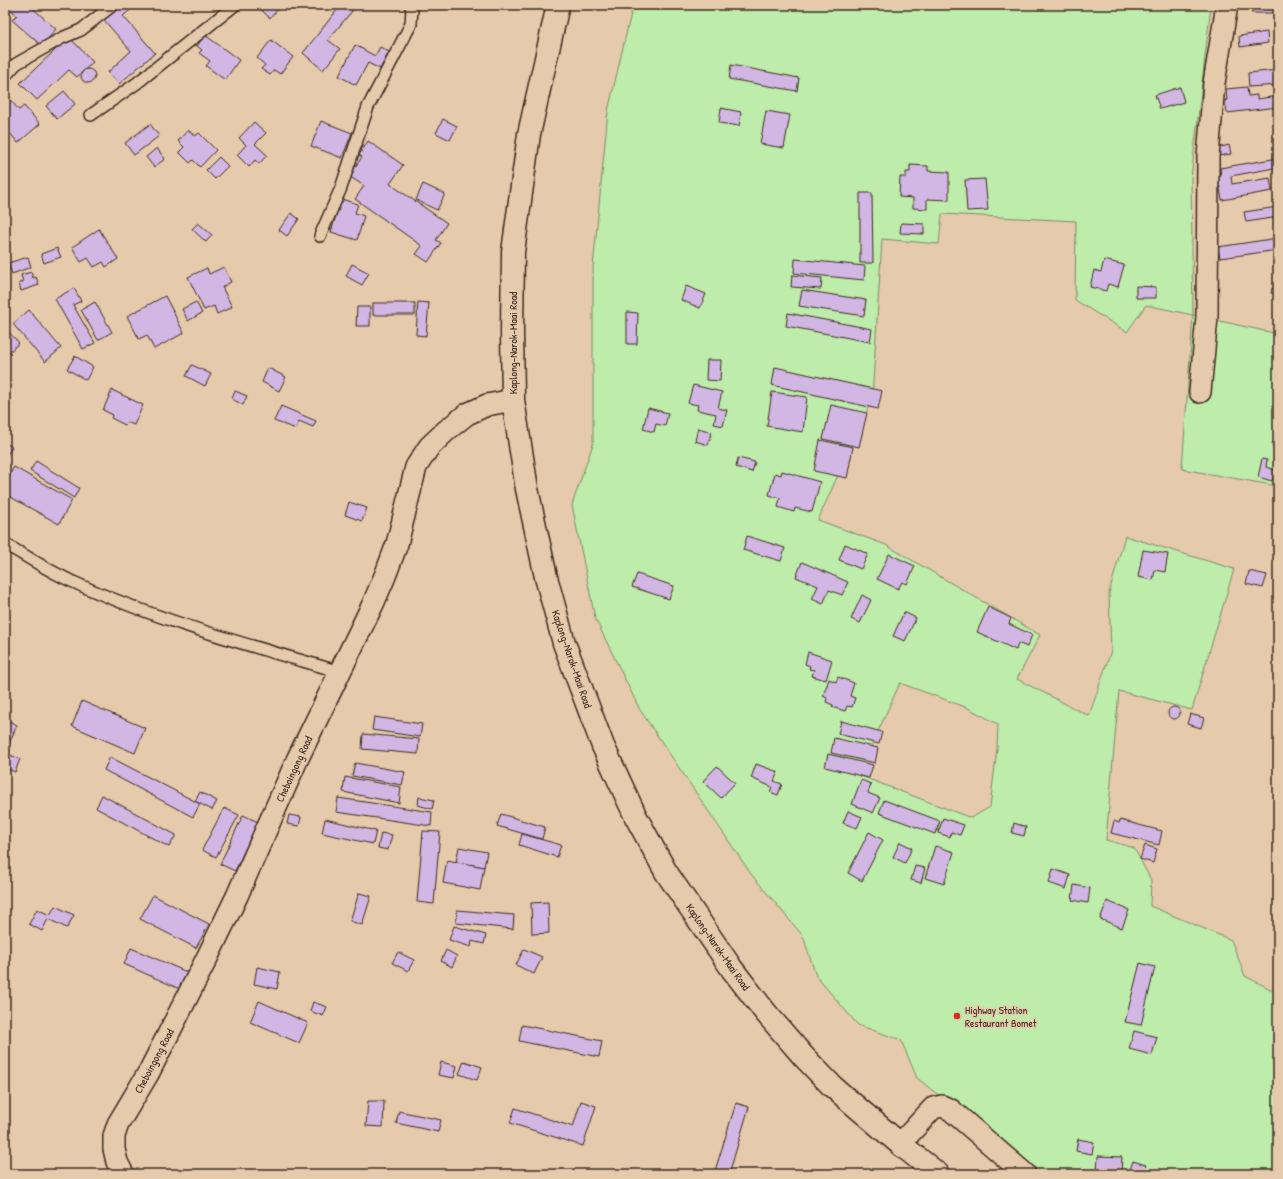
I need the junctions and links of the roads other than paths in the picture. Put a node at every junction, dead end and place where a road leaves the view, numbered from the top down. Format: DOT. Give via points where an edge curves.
graph roads {
  1 [pos="113,5"];
  2 [pos="235,5"];
  3 [pos="410,5"];
  4 [pos="558,5"];
  5 [pos="1227,5"];
  6 [pos="5,76"];
  7 [pos="91,115"];
  8 [pos="320,236"];
  9 [pos="1200,392"];
  10 [pos="513,400"];
  11 [pos="5,544"];
  12 [pos="340,672"];
  13 [pos="900,1144"];
  14 [pos="123,1174"];
  15 [pos="938,1174"];
  16 [pos="1025,1174"];
  1 -- 6 [label="lane" via="81,30 16,64"];
  2 -- 7 [label="lane" via="137,83"];
  3 -- 8 [label="lane" via="411,24 368,107 341,188"];
  4 -- 10 [label="highway, Kaplong-Narok-Maai Road" via="529,134 513,252"];
  5 -- 9 [label="street" via="1214,83 1208,157 1207,317"];
  10 -- 12 [label="street, Cheboingong Road" via="487,405 467,414 429,447 416,467 397,544 385,576"];
  10 -- 13 [label="highway, Kaplong-Narok-Maai Road" via="527,489 546,577 564,643 603,746 636,817 666,872 732,969 766,1013 832,1086"];
  11 -- 12 [label="lane" via="68,580 139,608 231,640"];
  12 -- 14 [label="street, Cheboingong Road" via="207,958 149,1072 118,1124 114,1136 114,1149"];
  13 -- 15 [label="highway, Kaplong-Narok-Maai Road"];
  13 -- 16 [label="street" via="933,1108 942,1106 951,1110"];
}
